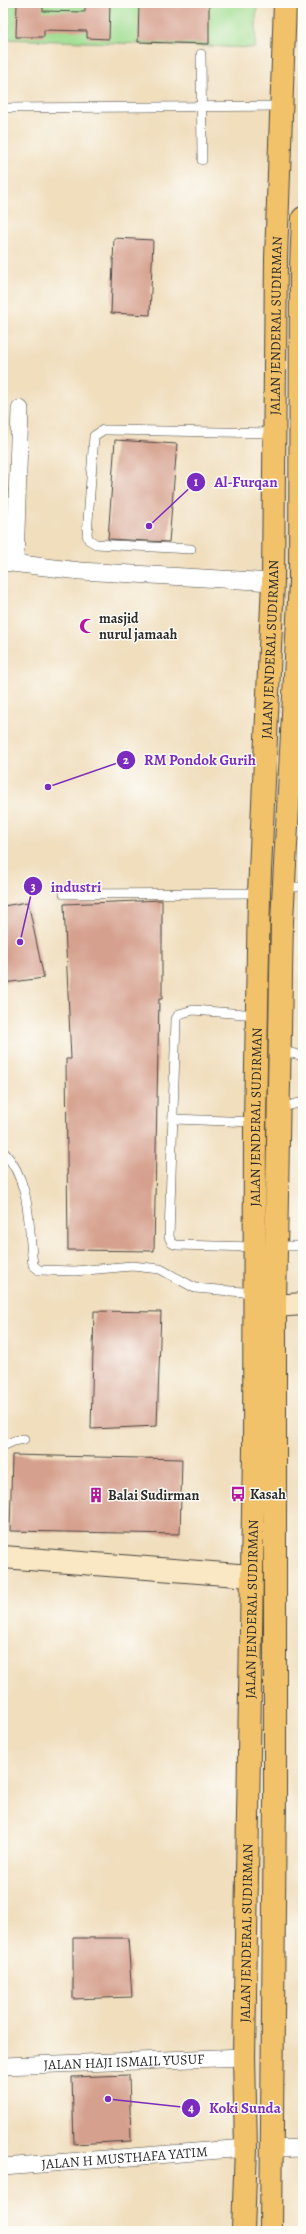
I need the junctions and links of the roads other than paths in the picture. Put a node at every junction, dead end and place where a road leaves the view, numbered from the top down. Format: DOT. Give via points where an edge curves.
graph roads {
  1 [pos="285,3"];
  2 [pos="201,54"];
  3 [pos="280,106"];
  4 [pos="201,107"];
  5 [pos="3,108"];
  6 [pos="202,160"];
  7 [pos="303,218"];
  8 [pos="302,378"];
  9 [pos="20,409"];
  10 [pos="275,433"];
  11 [pos="302,439"];
  12 [pos="191,549"];
  13 [pos="9,562"];
  14 [pos="273,582"];
  15 [pos="301,583"];
  16 [pos="293,887"];
  17 [pos="259,893"];
  18 [pos="64,894"];
  19 [pos="258,1015"];
  20 [pos="280,1050"];
  21 [pos="303,1056"];
  22 [pos="303,1102"];
  23 [pos="279,1108"];
  24 [pos="173,1119"];
  25 [pos="255,1122"];
  26 [pos="3,1151"];
  27 [pos="276,1246"];
  28 [pos="303,1246"];
  29 [pos="255,1247"];
  30 [pos="254,1293"];
  31 [pos="303,1304"];
  32 [pos="275,1306"];
  33 [pos="24,1439"];
  34 [pos="3,1446"];
  35 [pos="3,1557"];
  36 [pos="251,1576"];
  37 [pos="244,2057"];
  38 [pos="3,2066"];
  39 [pos="246,2148"];
  40 [pos="303,2148"];
  41 [pos="273,2149"];
  42 [pos="3,2167"];
  43 [pos="243,2231"];
  44 [pos="271,2231"];
  1 -- 3 [label="main road, JALAN JENDERAL SUDIRMAN"];
  2 -- 4 [label="lane"];
  3 -- 4 [label="lane"];
  3 -- 10 [label="main road, JALAN JENDERAL SUDIRMAN"];
  4 -- 5 [label="lane"];
  4 -- 6 [label="lane"];
  7 -- 8 [label="main road, JALAN JENDERAL SUDIRMAN"];
  8 -- 11 [label="main road, JALAN JENDERAL SUDIRMAN"];
  9 -- 13 [label="street"];
  10 -- 12 [label="lane" via="103,430 94,436 87,535 89,540 96,544"];
  10 -- 14 [label="main road, JALAN JENDERAL SUDIRMAN"];
  11 -- 15 [label="main road, JALAN JENDERAL SUDIRMAN"];
  13 -- 14 [label="street" via="80,571"];
  14 -- 17 [label="main road, JALAN JENDERAL SUDIRMAN"];
  15 -- 16 [label="main road, JALAN JENDERAL SUDIRMAN"];
  16 -- 20 [label="main road, JALAN JENDERAL SUDIRMAN"];
  17 -- 18 [label="lane"];
  17 -- 19 [label="main road, JALAN JENDERAL SUDIRMAN"];
  19 -- 24 [label="lane" via="193,1010 179,1014 176,1019"];
  19 -- 25 [label="main road, JALAN JENDERAL SUDIRMAN"];
  20 -- 21 [label="lane"];
  20 -- 23 [label="main road, JALAN JENDERAL SUDIRMAN"];
  22 -- 23 [label="lane"];
  23 -- 27 [label="main road, JALAN JENDERAL SUDIRMAN"];
  24 -- 25 [label="lane"];
  24 -- 29 [label="lane" via="170,1240 176,1245"];
  25 -- 29 [label="main road, JALAN JENDERAL SUDIRMAN"];
  26 -- 30 [label="lane" via="22,1184 27,1204 33,1265 39,1270 132,1266 160,1269 195,1288"];
  27 -- 28 [label="lane"];
  27 -- 32 [label="main road, JALAN JENDERAL SUDIRMAN"];
  29 -- 30 [label="main road, JALAN JENDERAL SUDIRMAN"];
  30 -- 36 [label="main road, JALAN JENDERAL SUDIRMAN"];
  31 -- 32 [label="street"];
  32 -- 41 [label="main road, JALAN JENDERAL SUDIRMAN"];
  33 -- 34 [label="lane"];
  35 -- 36 [label="street"];
  36 -- 37 [label="main road, JALAN JENDERAL SUDIRMAN"];
  37 -- 38 [label="street, JALAN HAJI ISMAIL YUSUF"];
  37 -- 39 [label="main road, JALAN JENDERAL SUDIRMAN"];
  39 -- 42 [label="street, JALAN H MUSTHAFA YATIM"];
  39 -- 43 [label="main road, JALAN JENDERAL SUDIRMAN"];
  40 -- 41 [label="street"];
  41 -- 44 [label="main road, JALAN JENDERAL SUDIRMAN"];
}
